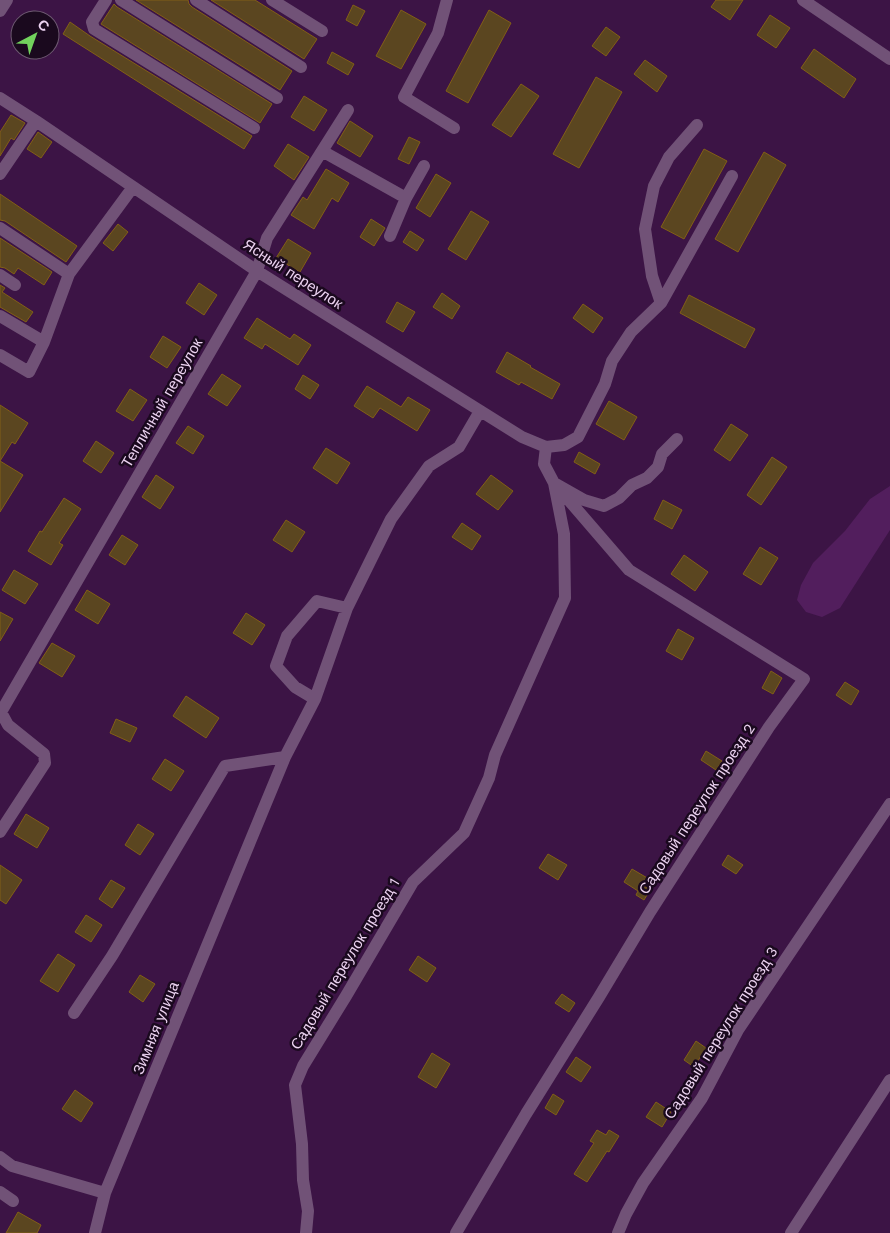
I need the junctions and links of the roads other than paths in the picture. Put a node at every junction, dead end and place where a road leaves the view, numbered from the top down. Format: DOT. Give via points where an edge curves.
graph roads {
  1 [pos="7,0"];
  2 [pos="106,0"];
  3 [pos="121,0"];
  4 [pos="196,0"];
  5 [pos="272,0"];
  6 [pos="446,0"];
  7 [pos="802,0"];
  8 [pos="0,11"];
  9 [pos="322,31"];
  10 [pos="890,59"];
  11 [pos="301,67"];
  12 [pos="0,98"];
  13 [pos="277,98"];
  14 [pos="348,110"];
  15 [pos="36,121"];
  16 [pos="696,125"];
  17 [pos="254,128"];
  18 [pos="454,128"];
  19 [pos="322,151"];
  20 [pos="424,166"];
  21 [pos="0,174"];
  22 [pos="732,176"];
  23 [pos="133,187"];
  24 [pos="406,198"];
  25 [pos="0,228"];
  26 [pos="390,236"];
  27 [pos="257,272"];
  28 [pos="69,274"];
  29 [pos="0,275"];
  30 [pos="15,285"];
  31 [pos="661,303"];
  32 [pos="0,316"];
  33 [pos="44,342"];
  34 [pos="0,355"];
  35 [pos="480,411"];
  36 [pos="677,439"];
  37 [pos="546,447"];
  38 [pos="554,483"];
  39 [pos="347,608"];
  40 [pos="316,699"];
  41 [pos="1,712"];
  42 [pos="285,757"];
  43 [pos="890,804"];
  44 [pos="0,832"];
  45 [pos="74,1013"];
  46 [pos="890,1080"];
  47 [pos="0,1157"];
  48 [pos="0,1192"];
  49 [pos="105,1193"];
  50 [pos="13,1201"];
  51 [pos="95,1233"];
  52 [pos="306,1233"];
  53 [pos="456,1233"];
  54 [pos="618,1233"];
  55 [pos="791,1233"];
  1 -- 8 [label="street"];
  2 -- 17 [label="street" via="92,22 94,30"];
  3 -- 13 [label="street"];
  4 -- 11 [label="street"];
  5 -- 9 [label="street"];
  6 -- 18 [label="street" via="438,33 404,97"];
  7 -- 10 [label="street"];
  12 -- 15 [label="street, Ясный переулок"];
  14 -- 19 [label="street, Тепличный переулок"];
  15 -- 21 [label="street"];
  15 -- 23 [label="street, Ясный переулок"];
  16 -- 31 [label="street" via="669,157 654,186 645,229 652,276"];
  19 -- 24 [label="street"];
  19 -- 27 [label="street, Тепличный переулок" via="267,238"];
  20 -- 24 [label="street"];
  22 -- 31 [label="street"];
  23 -- 27 [label="street, Ясный переулок"];
  23 -- 28 [label="street"];
  24 -- 26 [label="street"];
  25 -- 28 [label="street"];
  27 -- 35 [label="street, Ясный переулок"];
  27 -- 41 [label="street, Тепличный переулок"];
  28 -- 33 [label="street"];
  29 -- 30 [label="street"];
  31 -- 37 [label="street" via="631,332 612,361 605,384 578,437 564,445"];
  32 -- 33 [label="street"];
  33 -- 34 [label="street" via="29,372"];
  35 -- 37 [label="street, Ясный переулок" via="522,437"];
  35 -- 39 [label="street, Зимняя улица" via="459,447 429,466 391,519"];
  36 -- 38 [label="street" via="662,454 658,467 604,506 584,500"];
  37 -- 38 [label="street" via="544,464"];
  38 -- 52 [label="street, Садовый переулок проезд 1" via="564,534 565,598 495,755 480,799 464,833 412,882 303,1066 295,1086 308,1211"];
  38 -- 53 [label="street, Садовый переулок проезд 2" via="629,570 804,678 650,912"];
  39 -- 40 [label="street, Зимняя улица"];
  39 -- 40 [label="street" via="317,602 287,636 276,666 295,687"];
  40 -- 42 [label="street, Зимняя улица"];
  41 -- 44 [label="street" via="8,725 44,754 45,763"];
  42 -- 45 [label="street" via="225,766 112,956"];
  42 -- 49 [label="street, Зимняя улица"];
  43 -- 54 [label="street, Садовый переулок проезд 3" via="738,1030 702,1098 643,1183"];
  46 -- 55 [label="street"];
  47 -- 49 [label="street" via="12,1166"];
  48 -- 50 [label="street"];
  49 -- 51 [label="street, Зимняя улица"];
}
